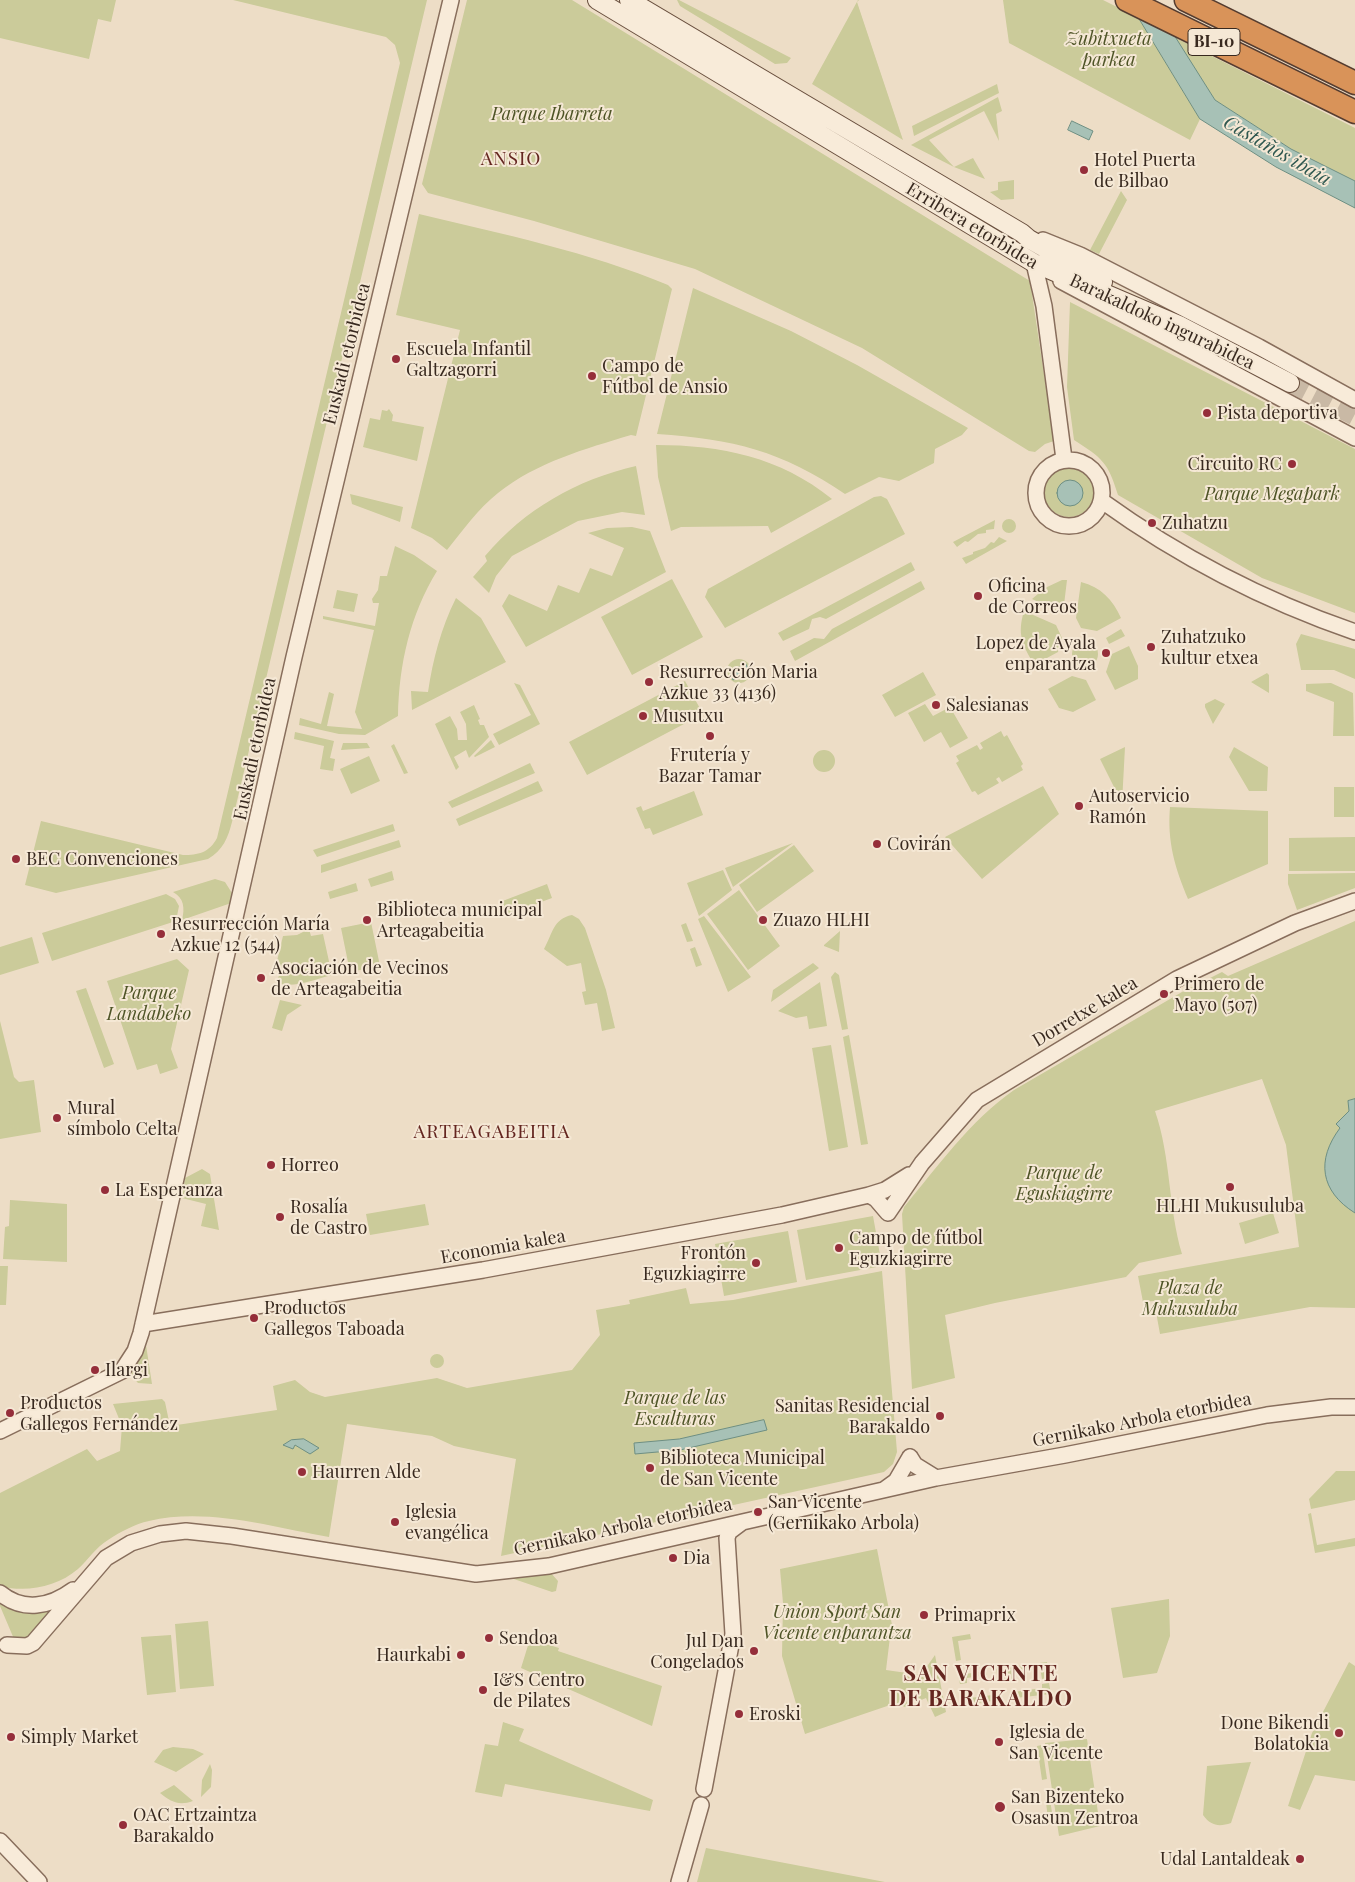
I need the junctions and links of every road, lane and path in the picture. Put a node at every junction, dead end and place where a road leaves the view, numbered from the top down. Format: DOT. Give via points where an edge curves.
graph roads {
  1 [pos="451,0"];
  2 [pos="597,0"];
  3 [pos="629,0"];
  4 [pos="1127,0"];
  5 [pos="1186,0"];
  6 [pos="1355,83"];
  7 [pos="1355,112"];
  8 [pos="1022,232"];
  9 [pos="1034,263"];
  10 [pos="1066,285"];
  11 [pos="1044,306"];
  12 [pos="1179,325"];
  13 [pos="1290,382"];
  14 [pos="1355,400"];
  15 [pos="1355,438"];
  16 [pos="1064,459"];
  17 [pos="1102,501"];
  18 [pos="1355,632"];
  19 [pos="1355,901"];
  20 [pos="919,1168"];
  21 [pos="885,1190"];
  22 [pos="869,1196"];
  23 [pos="143,1324"];
  24 [pos="1355,1407"];
  25 [pos="0,1431"];
  26 [pos="910,1457"];
  27 [pos="936,1478"];
  28 [pos="913,1484"];
  29 [pos="885,1489"];
  30 [pos="744,1521"];
  31 [pos="90,1576"];
  32 [pos="0,1593"];
  33 [pos="7,1645"];
  34 [pos="0,1841"];
  35 [pos="39,1882"];
  36 [pos="679,1882"];
  1 -- 23 [label="street, Euskadi etorbidea" via="294,657"];
  2 -- 9 [label="main road, Erribera etorbidea"];
  3 -- 8 [label="main road, Erribera etorbidea"];
  4 -- 7 [label="highway, BI-10"];
  5 -- 6 [label="highway, BI-10"];
  8 -- 12 [label="main road, Erribera etorbidea" via="1029,240"];
  8 -- 14 [label="street, Erribera etorbidea" via="1080,255"];
  9 -- 10 [label="street, Erribera etorbidea"];
  9 -- 11 [label="street"];
  9 -- 12 [label="main road, Barakaldoko ingurabidea"];
  10 -- 11 [label="street" via="1051,292"];
  10 -- 15 [label="street, Erribera etorbidea"];
  11 -- 16 [label="street"];
  12 -- 13 [label="main road, Barakaldoko ingurabidea"];
  16 -- 17 [label="street" via="1085,463 1094,470 1101,484"];
  16 -- 17 [label="street" via="1047,467 1037,481 1036,501 1040,511 1058,525 1080,525 1090,519"];
  17 -- 18 [label="street" via="1231,582 1276,603"];
  19 -- 20 [label="street, Dorretxe kalea" via="1295,923 1157,990 977,1100"];
  20 -- 21 [label="street, Dorretxe kalea"];
  20 -- 22 [label="street, Dorretxe kalea" via="888,1212 876,1198"];
  21 -- 22 [label="street, Economia kalea"];
  22 -- 23 [label="street, Economia kalea" via="492,1268"];
  23 -- 25 [label="street, Euskadi etorbidea" via="135,1351 122,1371"];
  24 -- 27 [label="street, Gernikako Arbola etorbidea" via="1267,1415"];
  26 -- 27 [label="street" via="915,1465"];
  26 -- 28 [label="street"];
  26 -- 29 [label="street" via="896,1480"];
  27 -- 28 [label="street, Gernikako Arbola etorbidea"];
  28 -- 29 [label="street, Gernikako Arbola etorbidea"];
  29 -- 30 [label="street, Gernikako Arbola etorbidea"];
  30 -- 31 [label="street, Gernikako Arbola etorbidea" via="549,1566 476,1574 186,1531 160,1534 131,1543 106,1558"];
  30 -- 36 [label="street" via="727,1538 733,1634 704,1789 711,1798 707,1804 701,1805"];
  31 -- 32 [label="street, Gernikako Arbola etorbidea" via="48,1605 19,1604"];
  31 -- 33 [label="street, Gernikako Arbola etorbidea" via="33,1643 27,1646"];
  34 -- 35 [label="street"];
}
